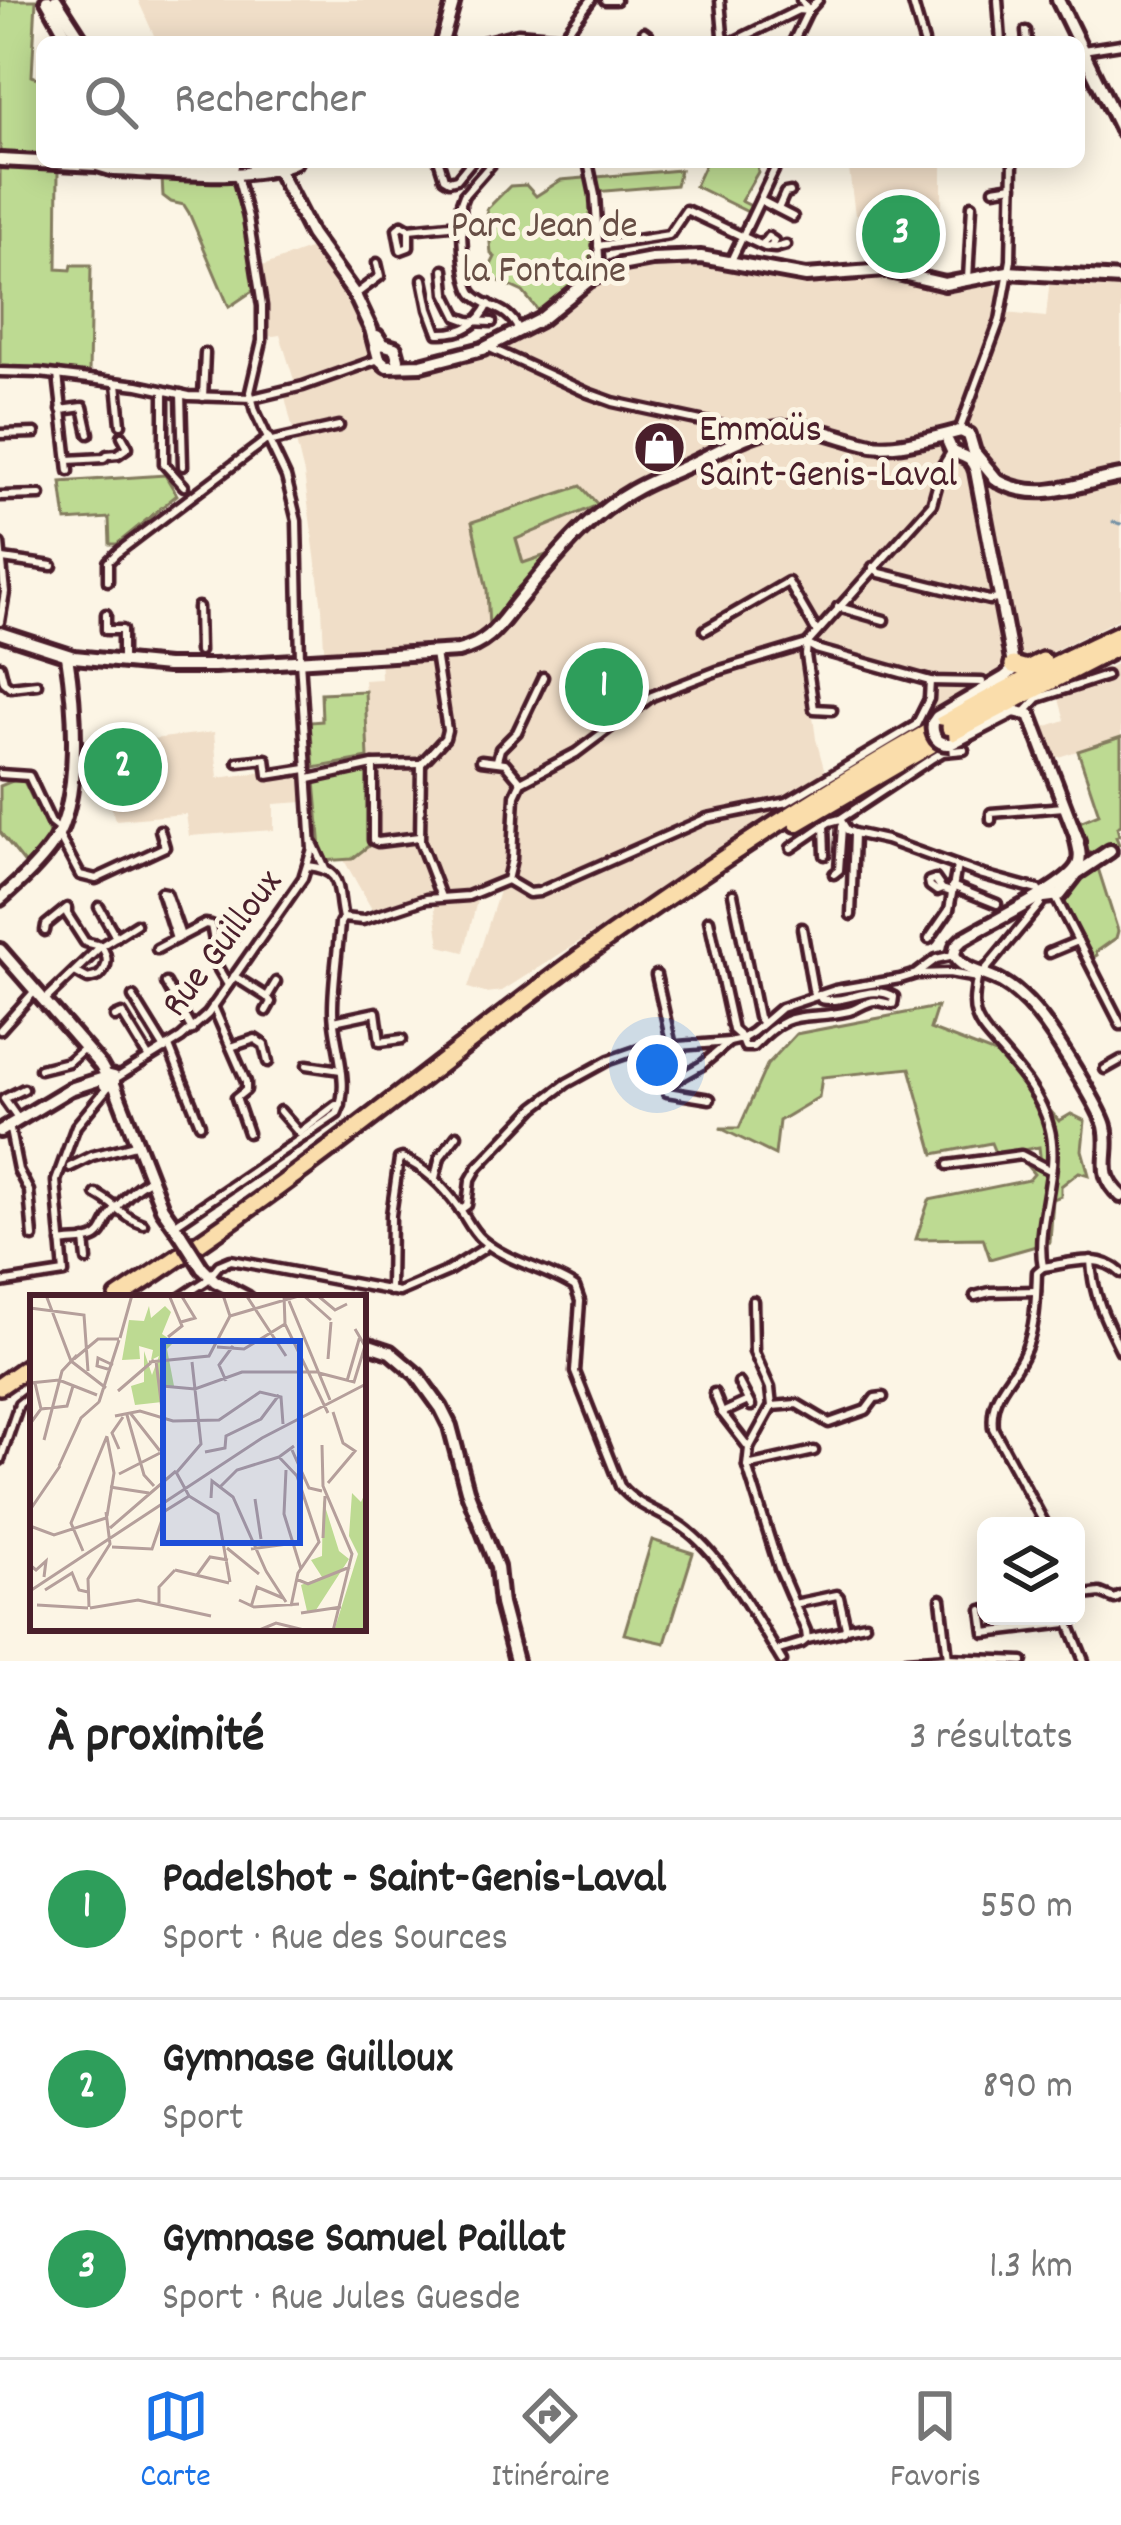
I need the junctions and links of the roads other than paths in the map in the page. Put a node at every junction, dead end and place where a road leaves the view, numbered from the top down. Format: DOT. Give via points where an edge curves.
graph roads {
  1 [pos="52,0"];
  2 [pos="454,0"];
  3 [pos="591,0"];
  4 [pos="605,0"];
  5 [pos="616,0"];
  6 [pos="720,0"];
  7 [pos="801,0"];
  8 [pos="818,0"];
  9 [pos="912,0"];
  10 [pos="998,0"];
  11 [pos="1061,0"];
  12 [pos="808,11"];
  13 [pos="644,32"];
  14 [pos="1026,32"];
  15 [pos="67,36"];
  16 [pos="78,36"];
  17 [pos="444,36"];
  18 [pos="506,36"];
  19 [pos="538,36"];
  20 [pos="568,36"];
  21 [pos="649,36"];
  22 [pos="724,36"];
  23 [pos="743,36"];
  24 [pos="796,36"];
  25 [pos="922,36"];
  26 [pos="1001,36"];
  27 [pos="1026,36"];
  28 [pos="1079,36"];
  29 [pos="1121,44"];
  30 [pos="1086,49"];
  31 [pos="1121,117"];
  32 [pos="1121,130"];
  33 [pos="0,160"];
  34 [pos="36,161"];
  35 [pos="217,168"];
  36 [pos="264,168"];
  37 [pos="282,168"];
  38 [pos="441,168"];
  39 [pos="487,168"];
  40 [pos="589,168"];
  41 [pos="775,168"];
  42 [pos="1013,168"];
  43 [pos="464,170"];
  44 [pos="236,173"];
  45 [pos="476,180"];
  46 [pos="1013,186"];
  47 [pos="994,189"];
  48 [pos="790,192"];
  49 [pos="760,200"];
  50 [pos="972,205"];
  51 [pos="778,209"];
  52 [pos="793,217"];
  53 [pos="462,224"];
  54 [pos="409,229"];
  55 [pos="742,236"];
  56 [pos="785,245"];
  57 [pos="598,246"];
  58 [pos="377,262"];
  59 [pos="730,263"];
  60 [pos="444,270"];
  61 [pos="1009,272"];
  62 [pos="600,275"];
  63 [pos="423,279"];
  64 [pos="1121,279"];
  65 [pos="968,281"];
  66 [pos="355,295"];
  67 [pos="489,304"];
  68 [pos="477,322"];
  69 [pos="492,322"];
  70 [pos="517,326"];
  71 [pos="495,348"];
  72 [pos="205,353"];
  73 [pos="386,357"];
  74 [pos="0,372"];
  75 [pos="58,375"];
  76 [pos="117,382"];
  77 [pos="164,391"];
  78 [pos="181,394"];
  79 [pos="203,397"];
  80 [pos="253,398"];
  81 [pos="62,410"];
  82 [pos="121,424"];
  83 [pos="338,427"];
  84 [pos="35,433"];
  85 [pos="0,434"];
  86 [pos="89,434"];
  87 [pos="755,434"];
  88 [pos="122,436"];
  89 [pos="270,440"];
  90 [pos="958,442"];
  91 [pos="68,460"];
  92 [pos="183,466"];
  93 [pos="978,467"];
  94 [pos="69,471"];
  95 [pos="1121,476"];
  96 [pos="184,486"];
  97 [pos="40,495"];
  98 [pos="0,496"];
  99 [pos="0,544"];
  100 [pos="2,559"];
  101 [pos="52,566"];
  102 [pos="873,567"];
  103 [pos="108,581"];
  104 [pos="1000,599"];
  105 [pos="198,607"];
  106 [pos="838,607"];
  107 [pos="106,614"];
  108 [pos="884,620"];
  109 [pos="0,622"];
  110 [pos="1121,628"];
  111 [pos="705,630"];
  112 [pos="817,632"];
  113 [pos="0,633"];
  114 [pos="807,644"];
  115 [pos="1080,644"];
  116 [pos="1121,645"];
  117 [pos="199,651"];
  118 [pos="435,653"];
  119 [pos="70,657"];
  120 [pos="300,660"];
  121 [pos="122,663"];
  122 [pos="1013,665"];
  123 [pos="0,666"];
  124 [pos="1039,673"];
  125 [pos="1106,676"];
  126 [pos="543,677"];
  127 [pos="930,681"];
  128 [pos="982,682"];
  129 [pos="37,684"];
  130 [pos="832,710"];
  131 [pos="1025,712"];
  132 [pos="964,750"];
  133 [pos="481,760"];
  134 [pos="496,760"];
  135 [pos="238,762"];
  136 [pos="421,764"];
  137 [pos="373,765"];
  138 [pos="308,766"];
  139 [pos="0,774"];
  140 [pos="309,779"];
  141 [pos="520,782"];
  142 [pos="1065,806"];
  143 [pos="992,820"];
  144 [pos="841,822"];
  145 [pos="824,825"];
  146 [pos="160,830"];
  147 [pos="59,832"];
  148 [pos="854,833"];
  149 [pos="419,837"];
  150 [pos="313,840"];
  151 [pos="791,848"];
  152 [pos="1115,849"];
  153 [pos="825,855"];
  154 [pos="1085,861"];
  155 [pos="308,866"];
  156 [pos="957,866"];
  157 [pos="325,869"];
  158 [pos="834,874"];
  159 [pos="507,880"];
  160 [pos="948,889"];
  161 [pos="1049,893"];
  162 [pos="734,895"];
  163 [pos="441,897"];
  164 [pos="0,899"];
  165 [pos="997,904"];
  166 [pos="99,907"];
  167 [pos="851,915"];
  168 [pos="344,918"];
  169 [pos="709,920"];
  170 [pos="735,920"];
  171 [pos="136,924"];
  172 [pos="802,928"];
  173 [pos="45,931"];
  174 [pos="116,937"];
  175 [pos="179,938"];
  176 [pos="233,938"];
  177 [pos="929,939"];
  178 [pos="214,941"];
  179 [pos="1078,941"];
  180 [pos="101,946"];
  181 [pos="157,949"];
  182 [pos="1049,953"];
  183 [pos="1,954"];
  184 [pos="954,955"];
  185 [pos="75,972"];
  186 [pos="656,974"];
  187 [pos="916,974"];
  188 [pos="980,975"];
  189 [pos="234,976"];
  190 [pos="276,982"];
  191 [pos="166,983"];
  192 [pos="228,985"];
  193 [pos="817,996"];
  194 [pos="38,997"];
  195 [pos="133,997"];
  196 [pos="267,997"];
  197 [pos="1117,1005"];
  198 [pos="213,1006"];
  199 [pos="266,1011"];
  200 [pos="115,1017"];
  201 [pos="334,1021"];
  202 [pos="763,1023"];
  203 [pos="1121,1025"];
  204 [pos="0,1030"];
  205 [pos="192,1030"];
  206 [pos="402,1039"];
  207 [pos="743,1039"];
  208 [pos="729,1042"];
  209 [pos="672,1046"];
  210 [pos="84,1047"];
  211 [pos="231,1047"];
  212 [pos="167,1048"];
  213 [pos="149,1058"];
  214 [pos="1121,1060"];
  215 [pos="268,1062"];
  216 [pos="307,1065"];
  217 [pos="1105,1069"];
  218 [pos="40,1070"];
  219 [pos="340,1070"];
  220 [pos="110,1080"];
  221 [pos="24,1089"];
  222 [pos="710,1100"];
  223 [pos="341,1106"];
  224 [pos="280,1111"];
  225 [pos="200,1124"];
  226 [pos="9,1125"];
  227 [pos="248,1133"];
  228 [pos="457,1135"];
  229 [pos="137,1144"];
  230 [pos="948,1165"];
  231 [pos="70,1167"];
  232 [pos="1050,1170"];
  233 [pos="151,1180"];
  234 [pos="434,1180"];
  235 [pos="96,1194"];
  236 [pos="1121,1196"];
  237 [pos="118,1209"];
  238 [pos="460,1210"];
  239 [pos="143,1224"];
  240 [pos="177,1230"];
  241 [pos="33,1237"];
  242 [pos="85,1240"];
  243 [pos="61,1243"];
  244 [pos="487,1244"];
  245 [pos="87,1260"];
  246 [pos="1091,1260"];
  247 [pos="1043,1268"];
  248 [pos="206,1272"];
  249 [pos="1121,1274"];
  250 [pos="0,1283"];
  251 [pos="1036,1291"];
  252 [pos="390,1292"];
  253 [pos="122,1295"];
  254 [pos="135,1295"];
  255 [pos="185,1295"];
  256 [pos="242,1295"];
  257 [pos="975,1297"];
  258 [pos="753,1301"];
  259 [pos="366,1344"];
  260 [pos="1121,1351"];
  261 [pos="30,1361"];
  262 [pos="0,1381"];
  263 [pos="739,1383"];
  264 [pos="714,1393"];
  265 [pos="30,1395"];
  266 [pos="883,1397"];
  267 [pos="772,1406"];
  268 [pos="722,1413"];
  269 [pos="749,1448"];
  270 [pos="814,1451"];
  271 [pos="0,1460"];
  272 [pos="747,1466"];
  273 [pos="1041,1517"];
  274 [pos="1085,1596"];
  275 [pos="1121,1596"];
  276 [pos="941,1599"];
  277 [pos="794,1604"];
  278 [pos="866,1624"];
  279 [pos="984,1625"];
  280 [pos="1031,1625"];
  281 [pos="1069,1625"];
  282 [pos="846,1628"];
  283 [pos="807,1639"];
  284 [pos="776,1651"];
  285 [pos="952,1659"];
  286 [pos="516,1661"];
  287 [pos="782,1661"];
  288 [pos="906,1661"];
  289 [pos="1023,1661"];
  290 [pos="1084,1661"];
  1 -- 15 [label="street"];
  1 -- 16 [label="street"];
  2 -- 17 [label="street"];
  3 -- 20 [label="street"];
  4 -- 5 [label="street"];
  6 -- 22 [label="street"];
  7 -- 12 [label="street"];
  8 -- 12 [label="street"];
  9 -- 25 [label="street"];
  10 -- 26 [label="street"];
  11 -- 28 [label="street"];
  12 -- 23 [label="street"];
  12 -- 24 [label="street"];
  13 -- 21 [label="street"];
  14 -- 27 [label="street"];
  18 -- 19 [label="street"];
  29 -- 30 [label="street"];
  30 -- 31 [label="street"];
  30 -- 32 [label="street"];
  33 -- 34 [label="street"];
  35 -- 44 [label="street"];
  36 -- 44 [label="street"];
  37 -- 66 [label="street" via="311,234"];
  38 -- 43 [label="street" via="446,180"];
  39 -- 45 [label="street"];
  40 -- 57 [label="street"];
  41 -- 49 [label="street"];
  42 -- 46 [label="street"];
  43 -- 45 [label="street"];
  44 -- 80 [label="street" via="262,306"];
  45 -- 53 [label="street" via="461,203"];
  46 -- 47 [label="street"];
  46 -- 61 [label="street"];
  48 -- 51 [label="street"];
  49 -- 51 [label="street"];
  49 -- 55 [label="street"];
  50 -- 65 [label="street"];
  51 -- 52 [label="street"];
  53 -- 54 [label="street"];
  53 -- 67 [label="street" via="467,285"];
  55 -- 56 [label="street"];
  55 -- 57 [label="street" via="686,210 669,235"];
  55 -- 59 [label="street"];
  57 -- 62 [label="street"];
  58 -- 66 [label="street" via="380,276"];
  59 -- 62 [label="street" via="652,259"];
  59 -- 65 [label="street" via="794,274 869,269"];
  60 -- 68 [label="street" via="453,310"];
  61 -- 64 [label="street"];
  61 -- 65 [label="street"];
  61 -- 90 [label="street"];
  62 -- 70 [label="street" via="539,320"];
  63 -- 68 [label="street" via="439,333"];
  66 -- 73 [label="street"];
  67 -- 68 [label="street"];
  67 -- 70 [label="street"];
  68 -- 69 [label="street"];
  70 -- 71 [label="street"];
  71 -- 73 [label="street" via="421,365"];
  71 -- 87 [label="street" via="588,394"];
  72 -- 79 [label="street"];
  73 -- 80 [label="street"];
  74 -- 75 [label="street"];
  75 -- 76 [label="street"];
  75 -- 81 [label="street"];
  76 -- 77 [label="street"];
  76 -- 82 [label="street"];
  77 -- 78 [label="street"];
  77 -- 96 [label="street" via="164,464"];
  78 -- 79 [label="street"];
  78 -- 92 [label="street"];
  79 -- 80 [label="street"];
  80 -- 89 [label="street, Rue Guilloux"];
  81 -- 86 [label="street" via="83,407"];
  81 -- 91 [label="street"];
  83 -- 89 [label="street"];
  84 -- 85 [label="street"];
  87 -- 90 [label="street" via="793,427 883,446 936,435"];
  87 -- 118 [label="street" via="630,492 586,525 487,639"];
  88 -- 91 [label="street" via="128,447 118,454"];
  89 -- 103 [label="street" via="117,553"];
  89 -- 120 [label="street, Rue Guilloux" via="297,521"];
  90 -- 93 [label="street"];
  90 -- 102 [label="street" via="932,504"];
  91 -- 94 [label="street"];
  93 -- 95 [label="street" via="1020,491 1045,493"];
  93 -- 104 [label="street"];
  97 -- 98 [label="street"];
  99 -- 100 [label="street"];
  100 -- 101 [label="street"];
  100 -- 109 [label="street"];
  102 -- 104 [label="street"];
  102 -- 106 [label="street"];
  104 -- 122 [label="street"];
  105 -- 117 [label="street"];
  106 -- 108 [label="street"];
  106 -- 112 [label="street"];
  107 -- 121 [label="street" via="106,630 122,630"];
  110 -- 115 [label="highway"];
  110 -- 124 [label="highway"];
  111 -- 112 [label="street" via="788,582"];
  112 -- 114 [label="street"];
  113 -- 119 [label="street"];
  114 -- 127 [label="street"];
  114 -- 130 [label="street" via="814,709"];
  114 -- 141 [label="street" via="652,696 582,749"];
  115 -- 122 [label="highway" via="1033,668"];
  115 -- 124 [label="highway"];
  116 -- 254 [label="highway" via="946,736 688,892"];
  118 -- 120 [label="street"];
  118 -- 136 [label="street" via="448,730"];
  119 -- 121 [label="street"];
  119 -- 147 [label="street" via="72,786"];
  120 -- 121 [label="street"];
  120 -- 138 [label="street, Rue Guilloux"];
  122 -- 131 [label="street, bridge" via="937,717 933,732 950,745"];
  123 -- 129 [label="street" via="10,687"];
  124 -- 253 [label="highway" via="684,886"];
  125 -- 131 [label="street" via="1038,698"];
  126 -- 134 [label="street"];
  127 -- 128 [label="street"];
  127 -- 159 [label="street" via="916,725 787,802 706,818 539,892"];
  131 -- 142 [label="street"];
  132 -- 144 [label="street" via="931,759"];
  133 -- 134 [label="street"];
  134 -- 141 [label="street"];
  135 -- 138 [label="street" via="266,759 268,775"];
  136 -- 137 [label="street"];
  136 -- 149 [label="street"];
  137 -- 140 [label="street"];
  137 -- 149 [label="street" via="374,840"];
  138 -- 140 [label="street, Rue Guilloux"];
  139 -- 147 [label="street" via="29,776"];
  140 -- 150 [label="street, Rue Guilloux"];
  141 -- 159 [label="street"];
  142 -- 143 [label="street" via="991,813"];
  142 -- 154 [label="street"];
  144 -- 145 [label="street"];
  144 -- 148 [label="street"];
  144 -- 158 [label="street"];
  145 -- 151 [label="street"];
  145 -- 153 [label="street"];
  146 -- 147 [label="street" via="165,847 96,879 80,874"];
  147 -- 164 [label="street"];
  148 -- 156 [label="street"];
  148 -- 167 [label="street"];
  149 -- 163 [label="street"];
  150 -- 155 [label="street, Rue Guilloux"];
  150 -- 157 [label="street"];
  152 -- 154 [label="street"];
  154 -- 161 [label="street"];
  155 -- 157 [label="street"];
  155 -- 189 [label="street, Rue Guilloux"];
  156 -- 160 [label="street"];
  156 -- 161 [label="street"];
  157 -- 168 [label="street" via="337,880"];
  159 -- 163 [label="street"];
  160 -- 165 [label="street"];
  160 -- 177 [label="street" via="949,910"];
  161 -- 179 [label="street"];
  161 -- 184 [label="street" via="963,940"];
  161 -- 188 [label="street"];
  162 -- 202 [label="street"];
  163 -- 168 [label="street" via="368,919"];
  166 -- 174 [label="street"];
  168 -- 201 [label="street"];
  169 -- 207 [label="street" via="733,1030"];
  170 -- 207 [label="street" via="754,1016"];
  171 -- 174 [label="street"];
  172 -- 193 [label="street"];
  173 -- 180 [label="street" via="67,908 85,942"];
  174 -- 180 [label="street"];
  175 -- 175 [label="street" via="161,892 166,893"];
  175 -- 178 [label="street" via="209,923"];
  175 -- 181 [label="street"];
  176 -- 178 [label="street"];
  178 -- 192 [label="street" via="210,954"];
  179 -- 182 [label="street"];
  179 -- 197 [label="street"];
  180 -- 185 [label="street"];
  180 -- 185 [label="street" via="102,974 88,979"];
  183 -- 194 [label="street"];
  184 -- 187 [label="street"];
  184 -- 188 [label="street"];
  185 -- 194 [label="street"];
  186 -- 209 [label="street"];
  187 -- 188 [label="street"];
  187 -- 193 [label="street"];
  188 -- 232 [label="street" via="978,1021 1046,1117"];
  188 -- 236 [label="street" via="1018,993 1056,1040 1105,1124 1105,1171"];
  189 -- 192 [label="street, Rue Guilloux"];
  189 -- 196 [label="street"];
  190 -- 196 [label="street"];
  191 -- 205 [label="street"];
  192 -- 198 [label="street, Rue Guilloux"];
  193 -- 202 [label="street"];
  193 -- 207 [label="street" via="894,997 887,1006 871,1001 848,1012 789,1018 749,1049"];
  194 -- 204 [label="street"];
  194 -- 210 [label="street"];
  195 -- 212 [label="street"];
  196 -- 199 [label="street"];
  197 -- 203 [label="street"];
  198 -- 205 [label="street, Rue Guilloux"];
  198 -- 211 [label="street"];
  200 -- 213 [label="street" via="122,1014"];
  201 -- 206 [label="street" via="376,1012 380,1042"];
  201 -- 219 [label="street"];
  202 -- 207 [label="street"];
  205 -- 212 [label="street, Rue Guilloux"];
  207 -- 208 [label="street"];
  208 -- 209 [label="street"];
  208 -- 222 [label="street" via="664,1087"];
  209 -- 238 [label="street" via="609,1060 536,1106 473,1174"];
  210 -- 218 [label="street"];
  210 -- 220 [label="street"];
  211 -- 215 [label="street" via="255,1039"];
  211 -- 227 [label="street" via="246,1082 236,1098"];
  212 -- 213 [label="street, Rue Guilloux"];
  212 -- 225 [label="street"];
  213 -- 220 [label="street, Rue Guilloux"];
  214 -- 217 [label="street"];
  216 -- 219 [label="street"];
  219 -- 223 [label="street"];
  220 -- 226 [label="street" via="70,1090"];
  220 -- 229 [label="street"];
  220 -- 243 [label="street" via="63,1156 56,1181"];
  221 -- 226 [label="street" via="4,1099"];
  223 -- 224 [label="street" via="299,1133"];
  223 -- 240 [label="street"];
  226 -- 241 [label="street"];
  228 -- 234 [label="street"];
  229 -- 231 [label="street"];
  229 -- 233 [label="street"];
  230 -- 232 [label="street" via="1021,1155"];
  232 -- 247 [label="street"];
  233 -- 237 [label="street"];
  233 -- 240 [label="street"];
  234 -- 238 [label="street"];
  234 -- 252 [label="street" via="399,1159"];
  235 -- 237 [label="street"];
  237 -- 239 [label="street"];
  237 -- 242 [label="street" via="104,1231"];
  238 -- 244 [label="street"];
  240 -- 248 [label="street, bridge"];
  242 -- 243 [label="street"];
  242 -- 245 [label="street"];
  243 -- 250 [label="street" via="64,1273"];
  244 -- 252 [label="street" via="448,1271"];
  244 -- 284 [label="street" via="575,1287 575,1372 620,1486 696,1538"];
  246 -- 247 [label="street"];
  246 -- 249 [label="street"];
  246 -- 260 [label="street" via="1095,1297"];
  247 -- 251 [label="street"];
  248 -- 252 [label="street" via="231,1259"];
  248 -- 255 [label="street" via="206,1281"];
  248 -- 256 [label="street"];
  251 -- 257 [label="street"];
  251 -- 273 [label="street" via="1027,1347 992,1414"];
  258 -- 267 [label="street" via="754,1352"];
  259 -- 286 [label="street" via="390,1352 427,1388 450,1426 497,1567"];
  261 -- 262 [label="highway"];
  263 -- 268 [label="street" via="750,1403"];
  264 -- 268 [label="street"];
  265 -- 271 [label="street" via="19,1404"];
  266 -- 267 [label="street" via="829,1423 797,1404"];
  267 -- 269 [label="street"];
  268 -- 269 [label="street"];
  269 -- 272 [label="street"];
  270 -- 272 [label="street"];
  272 -- 277 [label="street"];
  274 -- 275 [label="street"];
  276 -- 285 [label="street"];
  277 -- 282 [label="street" via="837,1594"];
  277 -- 283 [label="street"];
  278 -- 282 [label="street"];
  279 -- 280 [label="street" via="985,1633"];
  281 -- 290 [label="street"];
  282 -- 283 [label="street"];
  283 -- 284 [label="street"];
  284 -- 287 [label="street"];
  285 -- 288 [label="street"];
  285 -- 289 [label="street"];
}
